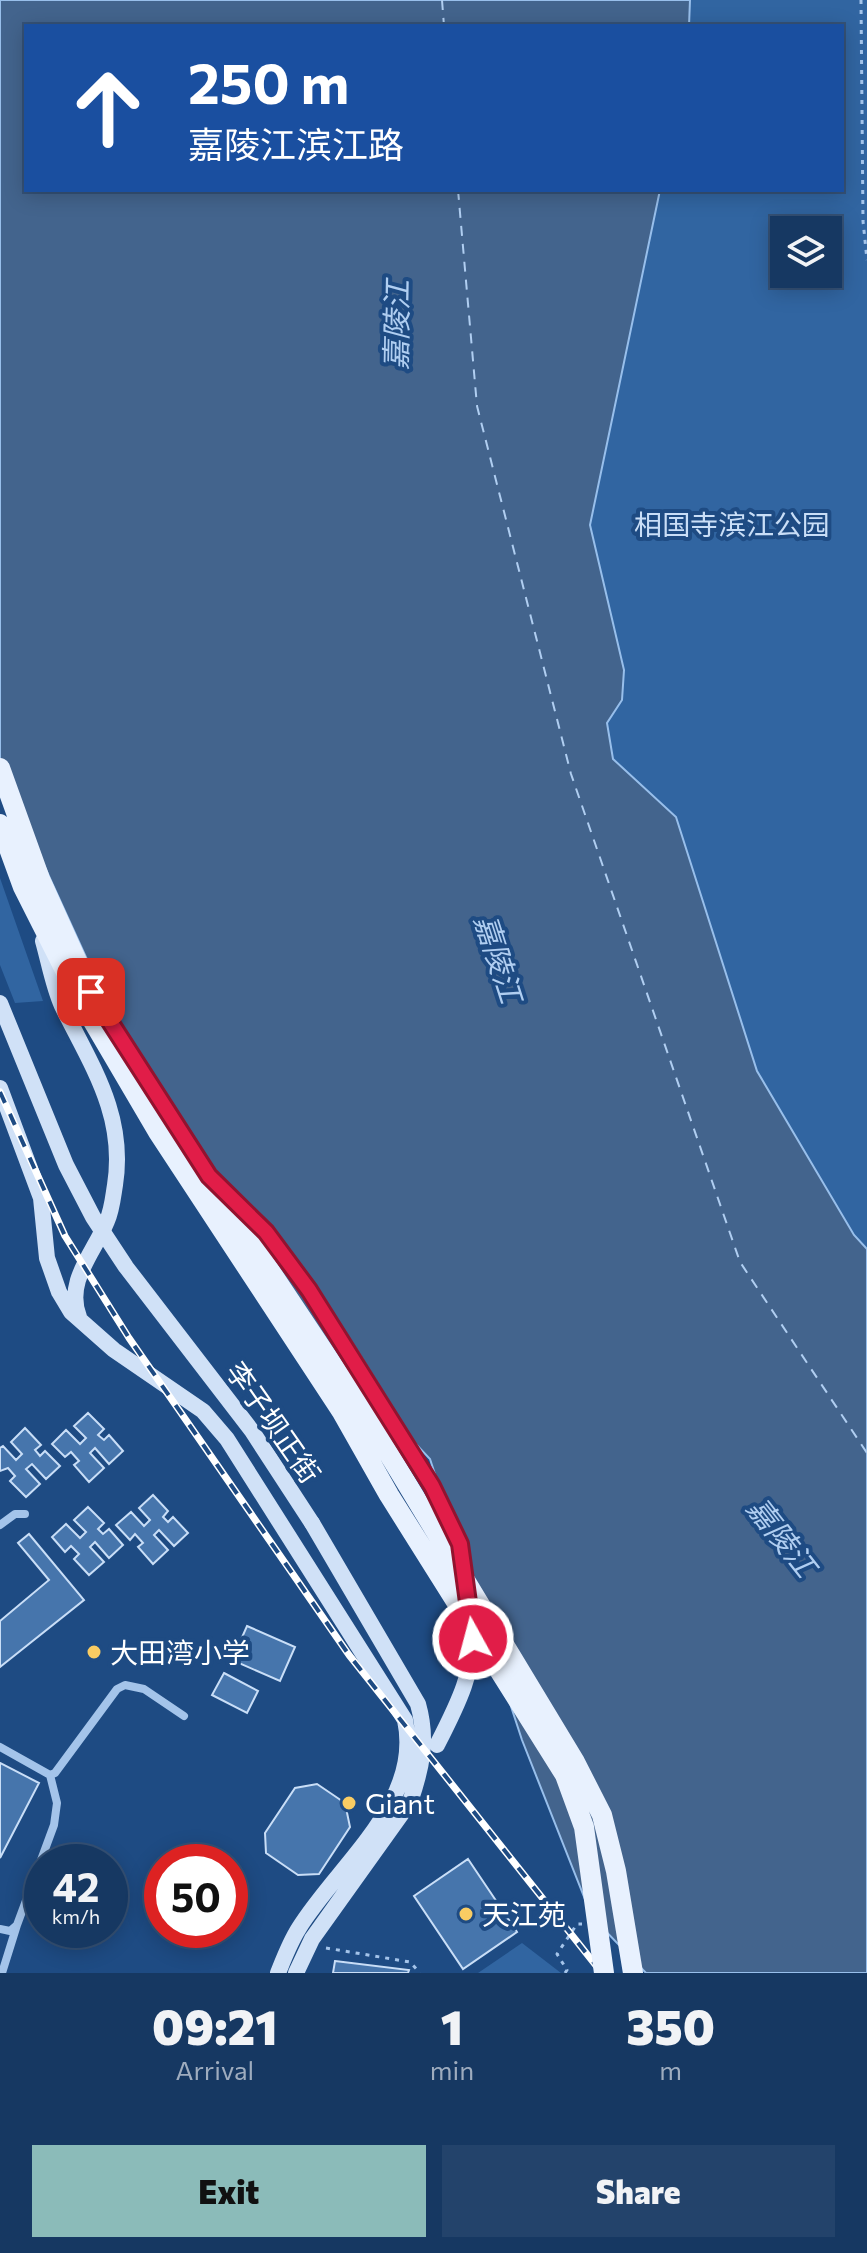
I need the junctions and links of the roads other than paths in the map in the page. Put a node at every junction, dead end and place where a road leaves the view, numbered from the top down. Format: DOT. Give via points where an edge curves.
graph roads {
  1 [pos="0,768"];
  2 [pos="0,824"];
  3 [pos="23,887"];
  4 [pos="0,1003"];
  5 [pos="0,1088"];
  6 [pos="209,1176"];
  7 [pos="82,1325"];
  8 [pos="25,1514"];
  9 [pos="0,1525"];
  10 [pos="184,1716"];
  11 [pos="0,1747"];
  12 [pos="50,1775"];
  13 [pos="410,1802"];
  14 [pos="352,1869"];
  15 [pos="17,1925"];
  16 [pos="0,1929"];
  17 [pos="2,1973"];
  18 [pos="278,1973"];
  19 [pos="296,1973"];
  20 [pos="604,1973"];
  21 [pos="633,1973"];
  1 -- 6 [label="main road, bridge" via="40,879 91,992"];
  2 -- 3 [label="main road, bridge"];
  3 -- 7 [label="main road, bridge" via="61,1002 98,1071 117,1144 109,1217 75,1284"];
  3 -- 20 [label="main road, bridge" via="77,994 158,1132 342,1412 565,1775 584,1827"];
  4 -- 13 [label="main road, 李子坝正街, bridge" via="66,1165 93,1217 252,1431 418,1704 426,1732"];
  5 -- 7 [label="main road, 李子坝正街" via="41,1198 47,1258 59,1292"];
  6 -- 13 [label="main road, bridge" via="266,1232 309,1290 432,1486 460,1544 473,1639 463,1693"];
  6 -- 21 [label="main road, bridge" via="358,1403 575,1762 602,1815"];
  7 -- 14 [label="main road, 李子坝正街" via="203,1411 227,1439 405,1720 406,1758 398,1789"];
  8 -- 9 [label="street" via="15,1514"];
  10 -- 12 [label="street" via="144,1689 125,1685"];
  11 -- 12 [label="street"];
  12 -- 15 [label="street" via="57,1803 54,1825"];
  13 -- 14 [label="main road, 李子坝正街"];
  14 -- 18 [label="main road" via="299,1927"];
  14 -- 19 [label="main road"];
  15 -- 16 [label="street" via="10,1931"];
  15 -- 17 [label="street"];
}
